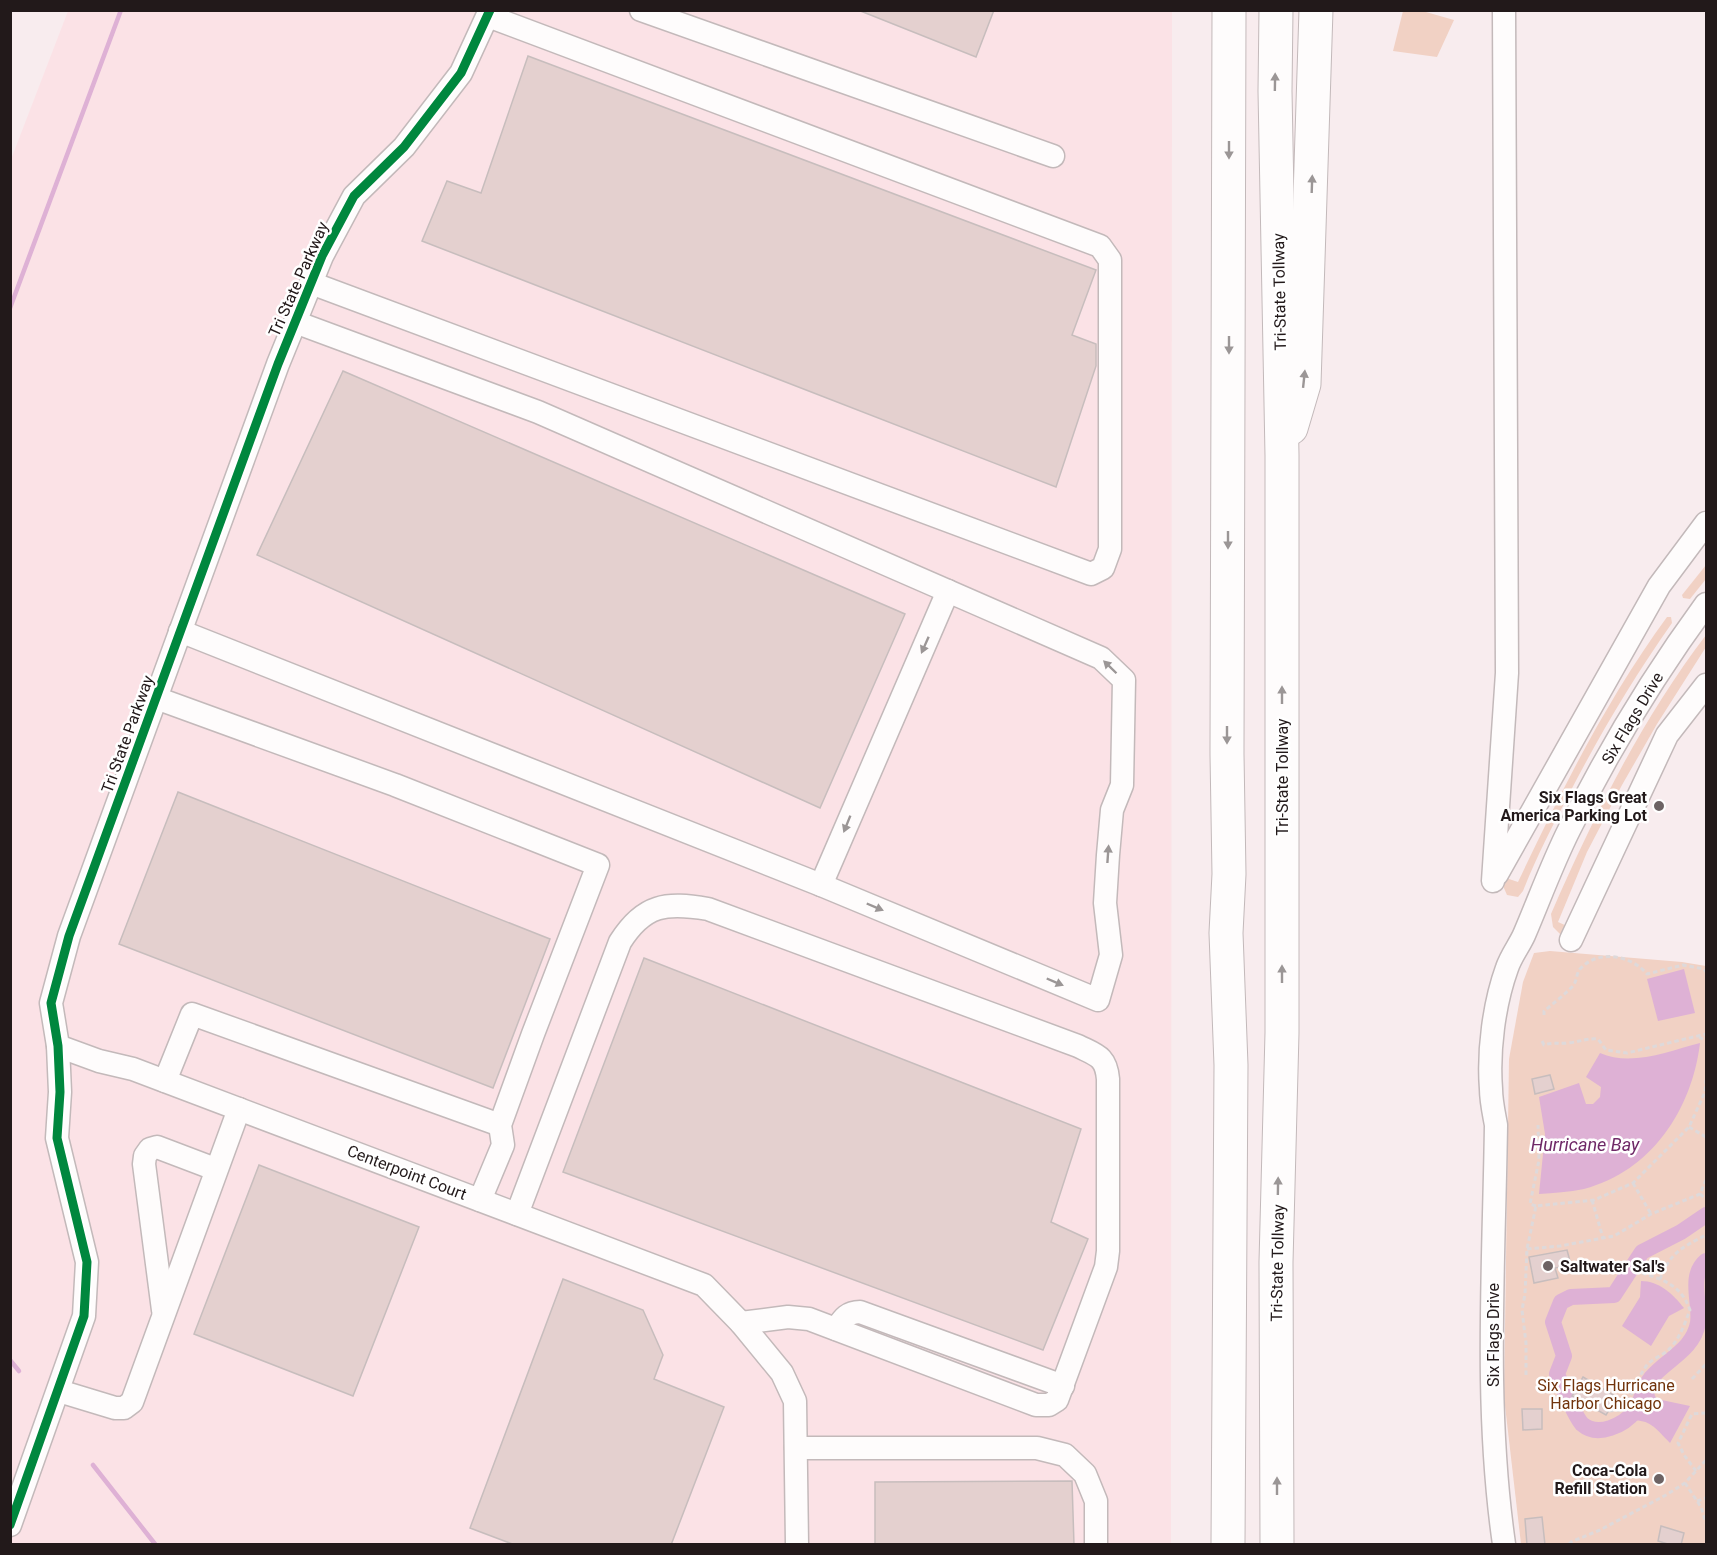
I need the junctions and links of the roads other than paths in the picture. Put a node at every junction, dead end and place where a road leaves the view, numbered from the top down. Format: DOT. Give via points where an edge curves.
graph roads {
  1 [pos="641,10"];
  2 [pos="1229,10"];
  3 [pos="1276,10"];
  4 [pos="1316,10"];
  5 [pos="1504,10"];
  6 [pos="489,13"];
  7 [pos="682,17"];
  8 [pos="1053,156"];
  9 [pos="311,283"];
  10 [pos="295,322"];
  11 [pos="1282,455"];
  12 [pos="1707,523"];
  13 [pos="948,591"];
  14 [pos="1707,604"];
  15 [pos="180,631"];
  16 [pos="1707,685"];
  17 [pos="156,698"];
  18 [pos="821,885"];
  19 [pos="1571,940"];
  20 [pos="58,1046"];
  21 [pos="165,1081"];
  22 [pos="239,1109"];
  23 [pos="500,1125"];
  24 [pos="215,1169"];
  25 [pos="480,1200"];
  26 [pos="518,1214"];
  27 [pos="163,1314"];
  28 [pos="741,1323"];
  29 [pos="836,1329"];
  30 [pos="974,1353"];
  31 [pos="965,1378"];
  32 [pos="1063,1386"];
  33 [pos="59,1390"];
  34 [pos="796,1448"];
  35 [pos="10,1525"];
  36 [pos="797,1545"];
  37 [pos="1096,1545"];
  38 [pos="1228,1545"];
  39 [pos="1277,1545"];
  40 [pos="1504,1545"];
  1 -- 7 [label="street"];
  2 -- 38 [label="highway, one-way"];
  11 -- 3 [label="highway, Tri-State Tollway, one-way"];
  11 -- 4 [label="highway, one-way" via="1304,384"];
  5 -- 12 [label="street" via="1507,673 1493,881 1659,586"];
  6 -- 9 [label="street, Tri State Parkway" via="461,74 404,147 354,196"];
  6 -- 9 [label="street" via="1100,246 1110,260 1110,549 1103,568 1091,574"];
  7 -- 8 [label="street"];
  9 -- 10 [label="street, Tri State Parkway"];
  10 -- 13 [label="street" via="538,412"];
  10 -- 15 [label="street, Tri State Parkway"];
  39 -- 11 [label="highway, Tri-State Tollway, one-way"];
  13 -- 18 [label="street, one-way"];
  18 -- 13 [label="street, one-way" via="1098,1000 1111,955 1107,867 1112,810 1122,785 1124,680 1101,658"];
  14 -- 40 [label="street, Six Flags Drive" via="1652,681 1609,756 1569,831 1523,936 1521,970 1507,1042 1502,1108 1496,1125 1492,1370 1494,1451"];
  15 -- 17 [label="street, Tri State Parkway"];
  15 -- 18 [label="street"];
  16 -- 19 [label="street" via="1667,735"];
  17 -- 20 [label="street, Tri State Parkway" via="69,936 51,1004"];
  17 -- 23 [label="street" via="598,865"];
  20 -- 21 [label="street, Centerpoint Court"];
  20 -- 33 [label="street, Tri State Parkway" via="57,1138 87,1262 84,1316"];
  21 -- 22 [label="street, Centerpoint Court"];
  21 -- 23 [label="street" via="192,1014"];
  22 -- 24 [label="street"];
  22 -- 25 [label="street, Centerpoint Court"];
  23 -- 25 [label="street" via="502,1146"];
  24 -- 27 [label="street"];
  24 -- 27 [label="street" via="157,1148 150,1149 145,1156"];
  25 -- 26 [label="street, Centerpoint Court"];
  26 -- 28 [label="street, Centerpoint Court" via="704,1285"];
  26 -- 32 [label="street" via="629,927 643,914 663,907 708,909 1078,1046 1100,1057 1107,1066 1106,1268"];
  27 -- 33 [label="street" via="132,1402 124,1408"];
  28 -- 29 [label="street" via="788,1317"];
  28 -- 34 [label="street, Centerpoint Court" via="782,1373 795,1401"];
  29 -- 30 [label="street" via="846,1315 860,1312"];
  29 -- 31 [label="street"];
  30 -- 31 [label="street"];
  30 -- 32 [label="street"];
  31 -- 32 [label="street" via="1036,1405 1049,1405 1057,1400"];
  33 -- 35 [label="street, Tri State Parkway"];
  34 -- 36 [label="street, Centerpoint Court"];
  34 -- 37 [label="street" via="1036,1448 1065,1455 1085,1474 1096,1502"];
}
